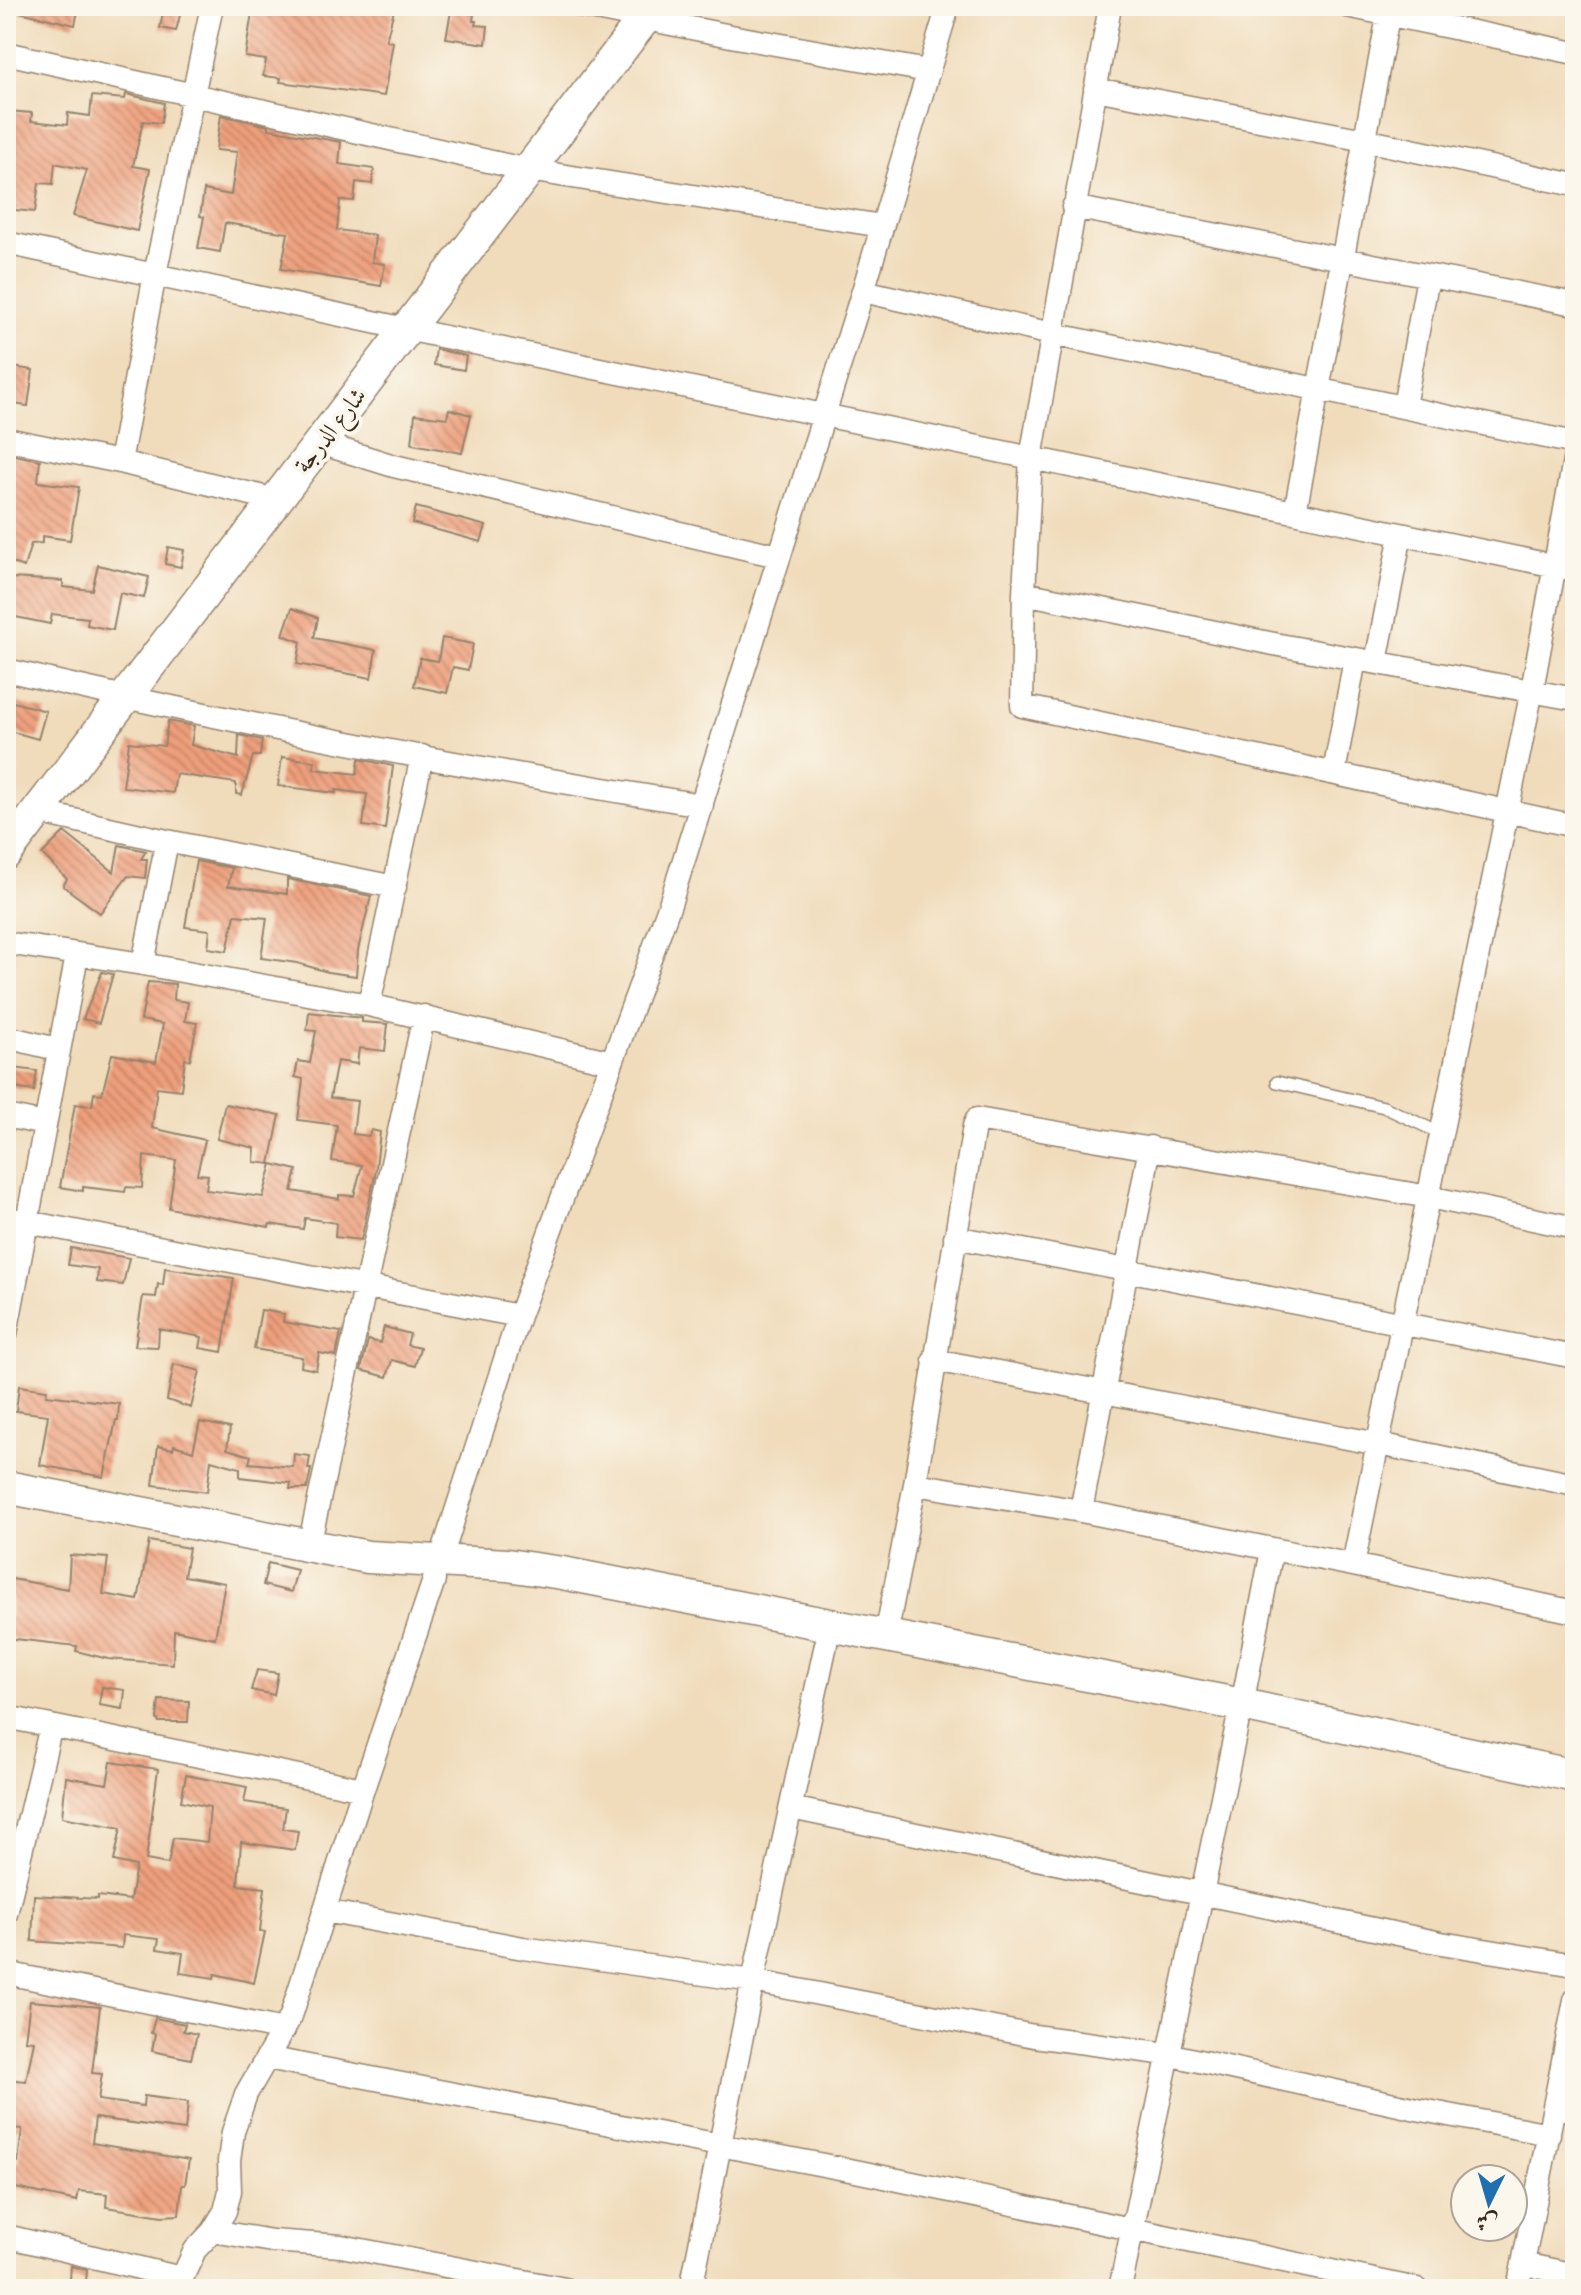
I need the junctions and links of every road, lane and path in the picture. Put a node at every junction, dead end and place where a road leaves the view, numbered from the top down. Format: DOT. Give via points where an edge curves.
graph roads {
  1 [pos="212,6"];
  2 [pos="581,6"];
  3 [pos="948,6"];
  4 [pos="1110,6"];
  5 [pos="1347,6"];
  6 [pos="1390,9"];
  7 [pos="649,13"];
  8 [pos="6,53"];
  9 [pos="1575,53"];
  10 [pos="928,71"];
  11 [pos="1095,89"];
  12 [pos="194,93"];
  13 [pos="1365,140"];
  14 [pos="528,170"];
  15 [pos="1575,185"];
  16 [pos="1073,207"];
  17 [pos="882,226"];
  18 [pos="6,243"];
  19 [pos="1342,259"];
  20 [pos="155,274"];
  21 [pos="1428,277"];
  22 [pos="863,291"];
  23 [pos="1575,304"];
  24 [pos="406,329"];
  25 [pos="1052,334"];
  26 [pos="1320,389"];
  27 [pos="1404,406"];
  28 [pos="822,415"];
  29 [pos="6,439"];
  30 [pos="320,443"];
  31 [pos="1575,443"];
  32 [pos="1575,455"];
  33 [pos="1031,458"];
  34 [pos="120,462"];
  35 [pos="276,500"];
  36 [pos="1295,512"];
  37 [pos="1401,534"];
  38 [pos="778,556"];
  39 [pos="1566,568"];
  40 [pos="1024,593"];
  41 [pos="1366,661"];
  42 [pos="6,670"];
  43 [pos="1532,690"];
  44 [pos="123,698"];
  45 [pos="1575,699"];
  46 [pos="422,756"];
  47 [pos="1334,773"];
  48 [pos="702,805"];
  49 [pos="1506,811"];
  50 [pos="38,812"];
  51 [pos="1575,826"];
  52 [pos="167,841"];
  53 [pos="6,853"];
  54 [pos="395,887"];
  55 [pos="6,943"];
  56 [pos="77,955"];
  57 [pos="143,964"];
  58 [pos="369,1005"];
  59 [pos="424,1016"];
  60 [pos="6,1037"];
  61 [pos="57,1049"];
  62 [pos="612,1062"];
  63 [pos="1277,1082"];
  64 [pos="6,1116"];
  65 [pos="44,1124"];
  66 [pos="1442,1134"];
  67 [pos="1150,1147"];
  68 [pos="1429,1197"];
  69 [pos="6,1218"];
  70 [pos="29,1221"];
  71 [pos="1575,1228"];
  72 [pos="955,1237"];
  73 [pos="1125,1269"];
  74 [pos="367,1286"];
  75 [pos="519,1316"];
  76 [pos="1403,1323"];
  77 [pos="6,1334"];
  78 [pos="1575,1357"];
  79 [pos="934,1360"];
  80 [pos="1103,1391"];
  81 [pos="1379,1444"];
  82 [pos="915,1484"];
  83 [pos="1575,1485"];
  84 [pos="6,1487"];
  85 [pos="6,1504"];
  86 [pos="1081,1511"];
  87 [pos="309,1546"];
  88 [pos="1272,1550"];
  89 [pos="1353,1565"];
  90 [pos="437,1570"];
  91 [pos="1575,1612"];
  92 [pos="886,1636"];
  93 [pos="826,1644"];
  94 [pos="1240,1715"];
  95 [pos="6,1717"];
  96 [pos="51,1726"];
  97 [pos="1575,1776"];
  98 [pos="363,1789"];
  99 [pos="1575,1794"];
  100 [pos="791,1808"];
  101 [pos="1202,1894"];
  102 [pos="325,1911"];
  103 [pos="6,1914"];
  104 [pos="1575,1965"];
  105 [pos="6,1973"];
  106 [pos="753,1981"];
  107 [pos="1575,2000"];
  108 [pos="284,2030"];
  109 [pos="1167,2054"];
  110 [pos="267,2058"];
  111 [pos="1564,2108"];
  112 [pos="1549,2134"];
  113 [pos="720,2144"];
  114 [pos="1131,2229"];
  115 [pos="213,2231"];
  116 [pos="6,2236"];
  117 [pos="1524,2264"];
  118 [pos="1575,2275"];
  119 [pos="179,2283"];
  120 [pos="565,2289"];
  121 [pos="691,2289"];
  122 [pos="1120,2289"];
  123 [pos="1417,2289"];
  124 [pos="1518,2289"];
  1 -- 12 [label="street"];
  2 -- 7 [label="street"];
  3 -- 10 [label="street"];
  4 -- 11 [label="street"];
  5 -- 6 [label="street"];
  6 -- 9 [label="street"];
  6 -- 13 [label="street"];
  7 -- 10 [label="street"];
  7 -- 14 [label="street, شارع الدرجة"];
  8 -- 12 [label="street"];
  10 -- 17 [label="street"];
  11 -- 13 [label="street"];
  11 -- 16 [label="street"];
  12 -- 14 [label="street"];
  12 -- 20 [label="street"];
  13 -- 15 [label="street"];
  13 -- 19 [label="street"];
  14 -- 17 [label="street"];
  14 -- 24 [label="street, شارع الدرجة"];
  16 -- 19 [label="street"];
  16 -- 25 [label="street"];
  17 -- 22 [label="street"];
  18 -- 20 [label="street"];
  19 -- 21 [label="street"];
  19 -- 26 [label="street"];
  20 -- 24 [label="street"];
  20 -- 34 [label="street"];
  21 -- 23 [label="street"];
  21 -- 27 [label="street"];
  22 -- 25 [label="street"];
  22 -- 28 [label="street"];
  24 -- 28 [label="street"];
  24 -- 30 [label="street, شارع الدرجة"];
  25 -- 26 [label="street"];
  25 -- 33 [label="street"];
  26 -- 27 [label="street"];
  26 -- 36 [label="street"];
  27 -- 31 [label="street"];
  28 -- 33 [label="street"];
  28 -- 38 [label="street"];
  29 -- 34 [label="street"];
  30 -- 35 [label="street, شارع الدرجة"];
  30 -- 38 [label="street" via="394,466"];
  32 -- 39 [label="street"];
  33 -- 36 [label="street"];
  33 -- 40 [label="street"];
  34 -- 35 [label="street"];
  35 -- 44 [label="street, شارع الدرجة"];
  36 -- 37 [label="street"];
  37 -- 39 [label="street"];
  37 -- 41 [label="street"];
  38 -- 48 [label="street"];
  39 -- 43 [label="street"];
  40 -- 41 [label="street"];
  40 -- 47 [label="street" via="1022,706"];
  41 -- 43 [label="street"];
  41 -- 47 [label="street"];
  42 -- 44 [label="street"];
  43 -- 45 [label="street"];
  43 -- 49 [label="street"];
  44 -- 46 [label="street"];
  44 -- 50 [label="street, شارع الدرجة"];
  46 -- 48 [label="street"];
  46 -- 54 [label="street"];
  47 -- 49 [label="street"];
  48 -- 62 [label="street"];
  49 -- 51 [label="street"];
  49 -- 66 [label="street"];
  50 -- 52 [label="street"];
  50 -- 53 [label="street, شارع الدرجة"];
  52 -- 54 [label="street"];
  52 -- 57 [label="street"];
  54 -- 58 [label="street"];
  55 -- 56 [label="street"];
  56 -- 57 [label="street"];
  56 -- 61 [label="street"];
  57 -- 58 [label="street"];
  58 -- 59 [label="street"];
  59 -- 62 [label="street"];
  59 -- 74 [label="street"];
  60 -- 61 [label="street"];
  61 -- 65 [label="street"];
  62 -- 75 [label="street"];
  63 -- 66 [label="lane" via="1384,1107"];
  64 -- 65 [label="street"];
  65 -- 70 [label="street"];
  66 -- 68 [label="street"];
  67 -- 68 [label="street"];
  67 -- 72 [label="street" via="977,1119"];
  67 -- 73 [label="street"];
  68 -- 71 [label="street"];
  68 -- 76 [label="street"];
  69 -- 70 [label="street"];
  70 -- 74 [label="street"];
  70 -- 77 [label="street"];
  72 -- 73 [label="street"];
  72 -- 79 [label="street"];
  73 -- 76 [label="street"];
  73 -- 80 [label="street"];
  74 -- 75 [label="street"];
  74 -- 87 [label="street"];
  75 -- 90 [label="street"];
  76 -- 78 [label="street"];
  76 -- 81 [label="street"];
  79 -- 80 [label="street"];
  79 -- 82 [label="street"];
  80 -- 81 [label="street"];
  80 -- 86 [label="street"];
  81 -- 83 [label="street"];
  81 -- 89 [label="street"];
  82 -- 86 [label="street"];
  82 -- 92 [label="street"];
  84 -- 87 [label="street"];
  85 -- 90 [label="street" via="333,1569 394,1578"];
  86 -- 88 [label="street"];
  87 -- 90 [label="street"];
  88 -- 89 [label="street"];
  88 -- 94 [label="street"];
  89 -- 91 [label="street"];
  90 -- 92 [label="street" via="507,1565 562,1573"];
  90 -- 93 [label="street"];
  90 -- 98 [label="street"];
  92 -- 94 [label="street"];
  93 -- 94 [label="street"];
  93 -- 100 [label="street"];
  94 -- 97 [label="street"];
  94 -- 99 [label="street"];
  94 -- 101 [label="street"];
  95 -- 96 [label="street"];
  96 -- 98 [label="street"];
  96 -- 103 [label="street"];
  98 -- 102 [label="street"];
  100 -- 101 [label="street"];
  100 -- 106 [label="street"];
  101 -- 104 [label="street"];
  101 -- 109 [label="street"];
  102 -- 106 [label="street" via="523,1948"];
  102 -- 108 [label="street"];
  105 -- 108 [label="street"];
  106 -- 109 [label="street" via="1034,2036"];
  106 -- 113 [label="street"];
  107 -- 111 [label="street"];
  108 -- 110 [label="street"];
  109 -- 112 [label="street"];
  109 -- 114 [label="street"];
  110 -- 113 [label="street"];
  110 -- 115 [label="street" via="246,2094 233,2132 230,2191"];
  111 -- 112 [label="street"];
  112 -- 117 [label="street"];
  113 -- 114 [label="street"];
  113 -- 121 [label="street"];
  114 -- 122 [label="street"];
  114 -- 123 [label="street"];
  115 -- 119 [label="street" via="195,2250"];
  115 -- 120 [label="street" via="341,2246"];
  116 -- 119 [label="street"];
  117 -- 118 [label="street"];
  117 -- 124 [label="street"];
}
